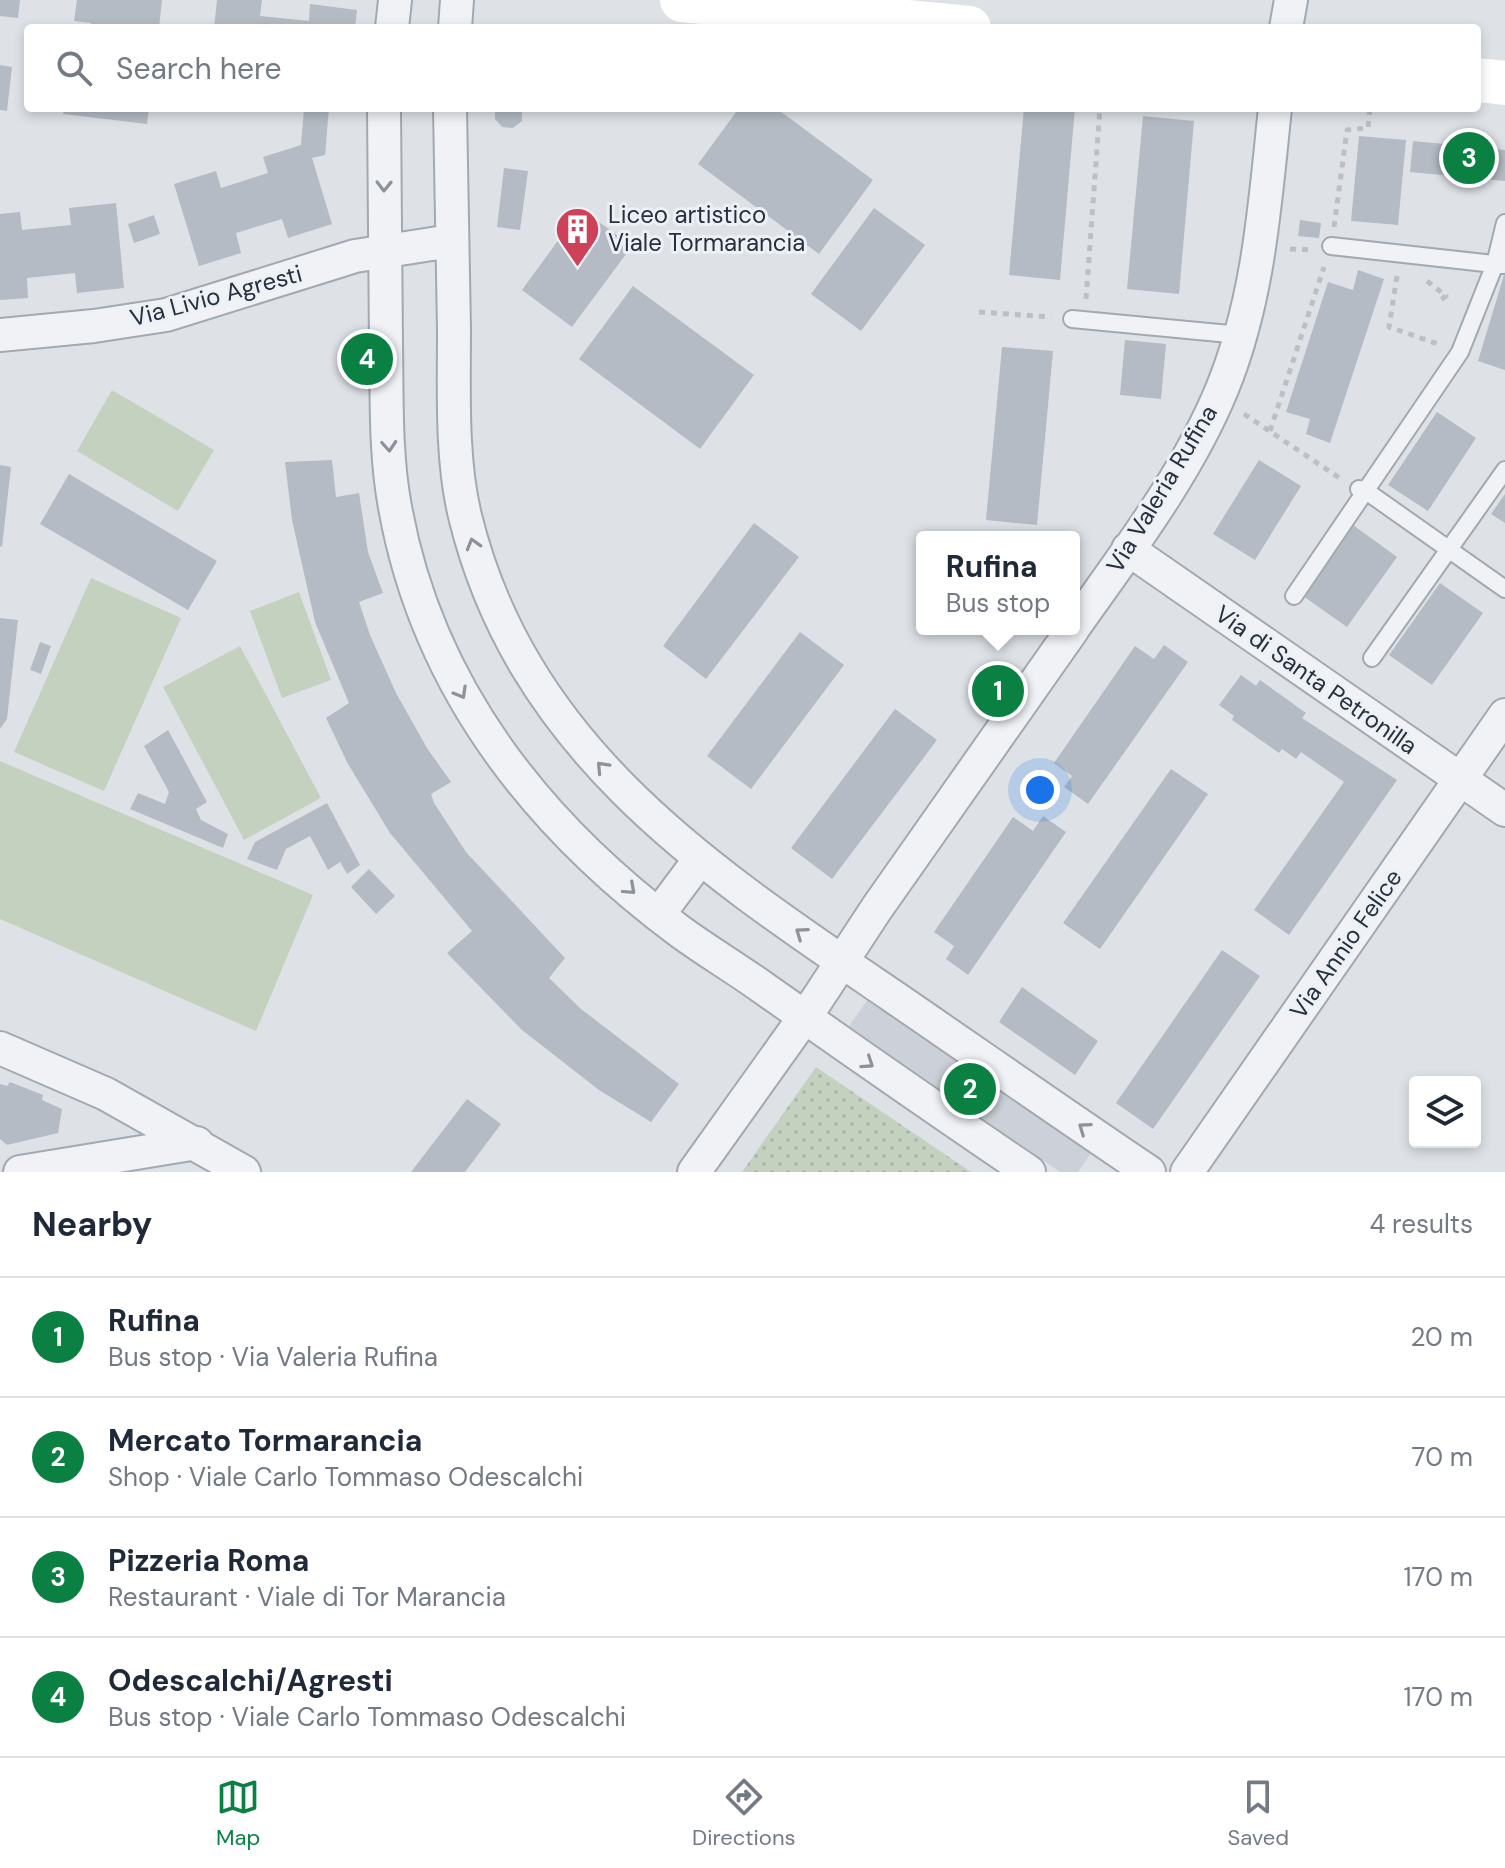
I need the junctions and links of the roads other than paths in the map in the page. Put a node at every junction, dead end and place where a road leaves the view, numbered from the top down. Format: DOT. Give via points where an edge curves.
graph roads {
  1 [pos="395,0"];
  2 [pos="457,0"];
  3 [pos="682,0"];
  4 [pos="1291,0"];
  5 [pos="846,8"];
  6 [pos="392,24"];
  7 [pos="455,24"];
  8 [pos="944,24"];
  9 [pos="1287,24"];
  10 [pos="1481,80"];
  11 [pos="1505,83"];
  12 [pos="384,112"];
  13 [pos="450,112"];
  14 [pos="1275,112"];
  15 [pos="1505,223"];
  16 [pos="451,241"];
  17 [pos="1331,246"];
  18 [pos="383,250"];
  19 [pos="1500,265"];
  20 [pos="1078,320"];
  21 [pos="0,335"];
  22 [pos="1240,335"];
  23 [pos="1505,470"];
  24 [pos="1357,487"];
  25 [pos="1450,548"];
  26 [pos="1128,549"];
  27 [pos="1505,589"];
  28 [pos="1294,596"];
  29 [pos="1080,618"];
  30 [pos="1068,635"];
  31 [pos="1372,658"];
  32 [pos="1505,715"];
  33 [pos="1460,779"];
  34 [pos="1505,810"];
  35 [pos="700,859"];
  36 [pos="659,914"];
  37 [pos="842,961"];
  38 [pos="804,1018"];
  39 [pos="0,1048"];
  40 [pos="197,1143"];
  41 [pos="20,1172"];
  42 [pos="244,1172"];
  43 [pos="694,1172"];
  44 [pos="1029,1172"];
  45 [pos="1149,1172"];
  46 [pos="1187,1172"];
  1 -- 6 [label="street"];
  2 -- 7 [label="street"];
  3 -- 5 [label="street"];
  4 -- 9 [label="street"];
  5 -- 8 [label="street"];
  10 -- 11 [label="street"];
  12 -- 18 [label="street, one-way"];
  13 -- 16 [label="street"];
  14 -- 22 [label="street, Via Valeria Rufina" via="1261,246"];
  15 -- 19 [label="lane"];
  16 -- 18 [label="street, Via Livio Agresti"];
  35 -- 16 [label="street, one-way" via="595,761 560,717 517,652 487,589 465,519 457,469"];
  17 -- 19 [label="lane"];
  18 -- 21 [label="street, Via Livio Agresti" via="166,315"];
  18 -- 36 [label="street, one-way" via="394,504 438,651 524,786"];
  19 -- 24 [label="lane" via="1460,352"];
  20 -- 22 [label="lane"];
  22 -- 26 [label="street, Via Valeria Rufina" via="1222,390 1200,433"];
  23 -- 25 [label="lane"];
  24 -- 25 [label="lane"];
  24 -- 28 [label="lane"];
  25 -- 27 [label="lane"];
  25 -- 31 [label="lane"];
  26 -- 29 [label="street, Via Valeria Rufina"];
  26 -- 33 [label="street, Via di Santa Petronilla"];
  30 -- 37 [label="street, Via Valeria Rufina"];
  32 -- 33 [label="street, Via Annio Felice"];
  33 -- 34 [label="street, Via di Santa Petronilla"];
  33 -- 46 [label="street, Via Annio Felice"];
  35 -- 36 [label="street"];
  37 -- 35 [label="street, one-way"];
  36 -- 38 [label="street"];
  37 -- 38 [label="street, Via Valeria Rufina"];
  45 -- 37 [label="street, one-way"];
  38 -- 43 [label="street, Via Valeria Rufina"];
  38 -- 44 [label="street, one-way"];
  39 -- 40 [label="street" via="90,1086"];
  40 -- 41 [label="street"];
  40 -- 42 [label="street"];
}
